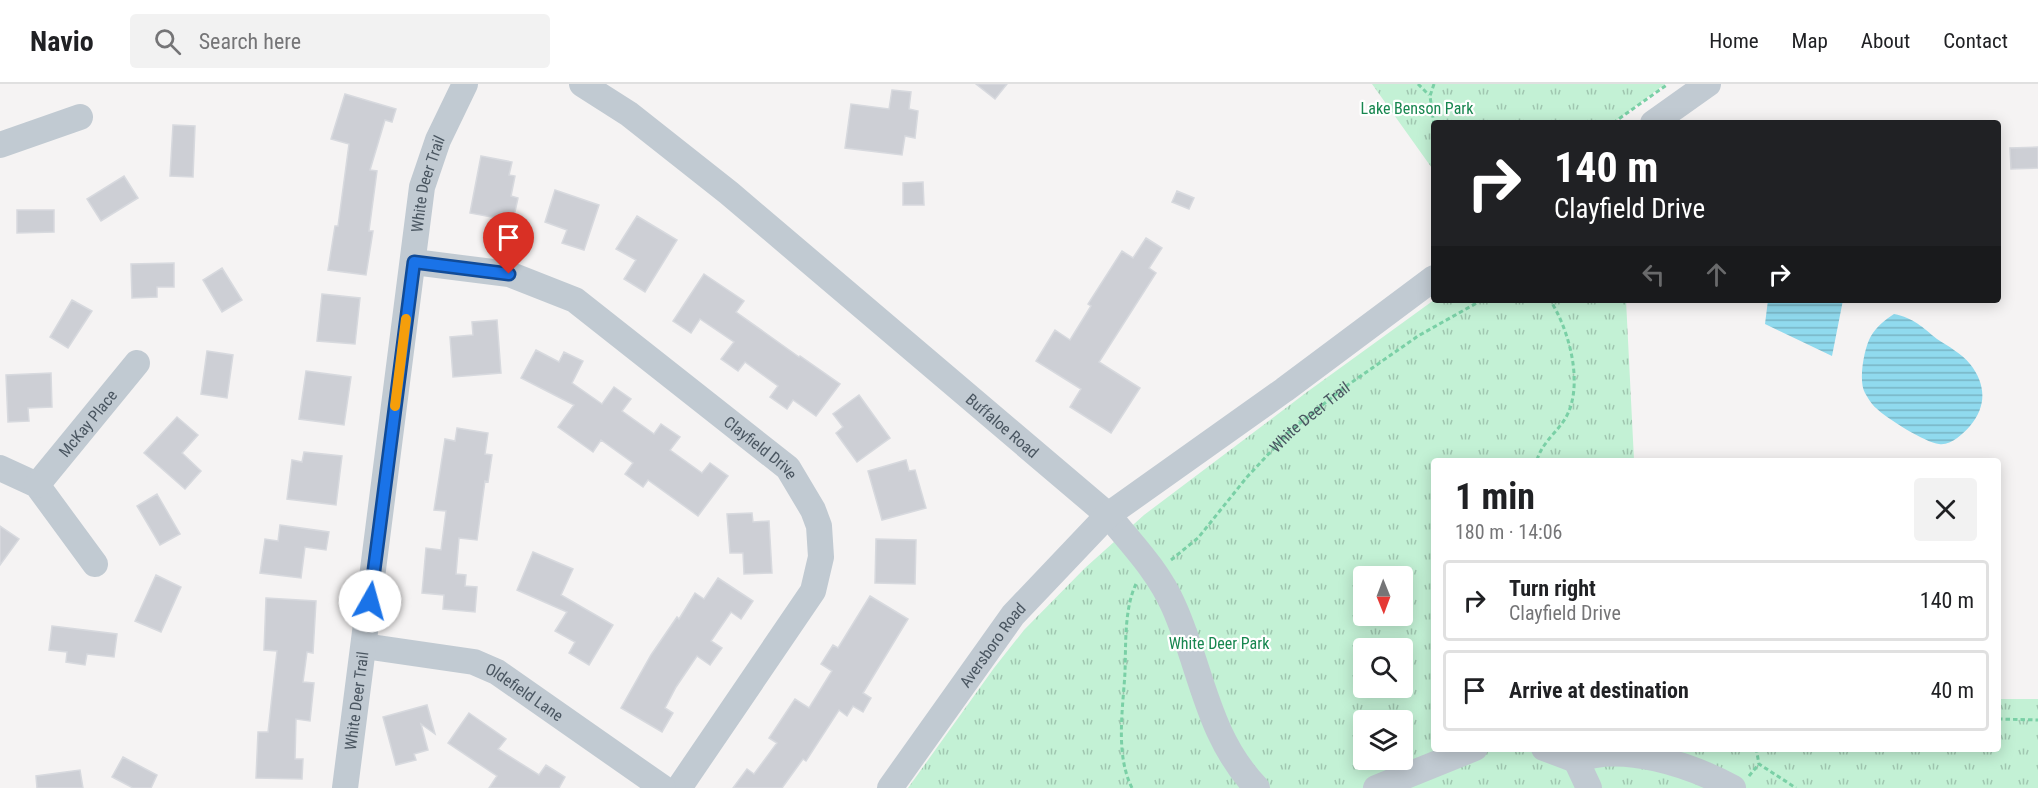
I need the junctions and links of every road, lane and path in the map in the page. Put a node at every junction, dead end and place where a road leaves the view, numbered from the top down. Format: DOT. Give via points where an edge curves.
graph roads {
  1 [pos="465,84"];
  2 [pos="582,84"];
  3 [pos="1418,84"];
  4 [pos="1434,84"];
  5 [pos="1668,84"];
  6 [pos="1708,84"];
  7 [pos="1430,96"];
  8 [pos="80,117"];
  9 [pos="1433,120"];
  10 [pos="1617,120"];
  11 [pos="1657,120"];
  12 [pos="0,145"];
  13 [pos="414,262"];
  14 [pos="1431,280"];
  15 [pos="1477,303"];
  16 [pos="1552,303"];
  17 [pos="137,363"];
  18 [pos="1538,458"];
  19 [pos="0,468"];
  20 [pos="37,485"];
  21 [pos="1108,515"];
  22 [pos="95,564"];
  23 [pos="1163,566"];
  24 [pos="1140,580"];
  25 [pos="364,646"];
  26 [pos="2001,719"];
  27 [pos="2038,720"];
  28 [pos="1465,752"];
  29 [pos="1555,752"];
  30 [pos="1757,752"];
  31 [pos="1576,760"];
  32 [pos="1759,764"];
  33 [pos="1739,786"];
  34 [pos="345,788"];
  35 [pos="663,788"];
  36 [pos="679,788"];
  37 [pos="890,788"];
  38 [pos="1132,788"];
  39 [pos="1257,788"];
  40 [pos="1376,788"];
  41 [pos="1589,788"];
  42 [pos="1796,788"];
  1 -- 13 [label="street, White Deer Trail" via="438,140 422,187"];
  2 -- 21 [label="street, Buffaloe Road" via="629,114 729,193"];
  3 -- 7 [label="path"];
  4 -- 7 [label="path"];
  5 -- 10 [label="path"];
  6 -- 11 [label="street"];
  7 -- 9 [label="path"];
  8 -- 12 [label="street"];
  13 -- 25 [label="street, White Deer Trail"];
  13 -- 36 [label="street, Clayfield Drive" via="509,274 575,300 788,468 813,510 819,526 821,557 813,591"];
  14 -- 21 [label="street"];
  15 -- 23 [label="path, White Deer Trail" via="1418,336 1317,408 1247,477 1198,538"];
  16 -- 18 [label="path" via="1567,332 1573,382 1569,411"];
  17 -- 20 [label="street, McKay Place"];
  19 -- 20 [label="street"];
  20 -- 22 [label="street"];
  21 -- 37 [label="street, Aversboro Road" via="1013,615"];
  21 -- 39 [label="street, Buffaloe Road" via="1155,571 1185,631 1217,727 1233,758"];
  24 -- 38 [label="path" via="1134,589 1125,644 1122,734"];
  25 -- 34 [label="street, White Deer Trail"];
  25 -- 35 [label="street, Oldefield Lane" via="474,662 497,672"];
  26 -- 27 [label="path"];
  28 -- 40 [label="street"];
  29 -- 31 [label="street"];
  30 -- 32 [label="path"];
  31 -- 33 [label="street" via="1603,753 1635,755"];
  31 -- 41 [label="street"];
  32 -- 33 [label="path"];
  32 -- 42 [label="path"];
}
